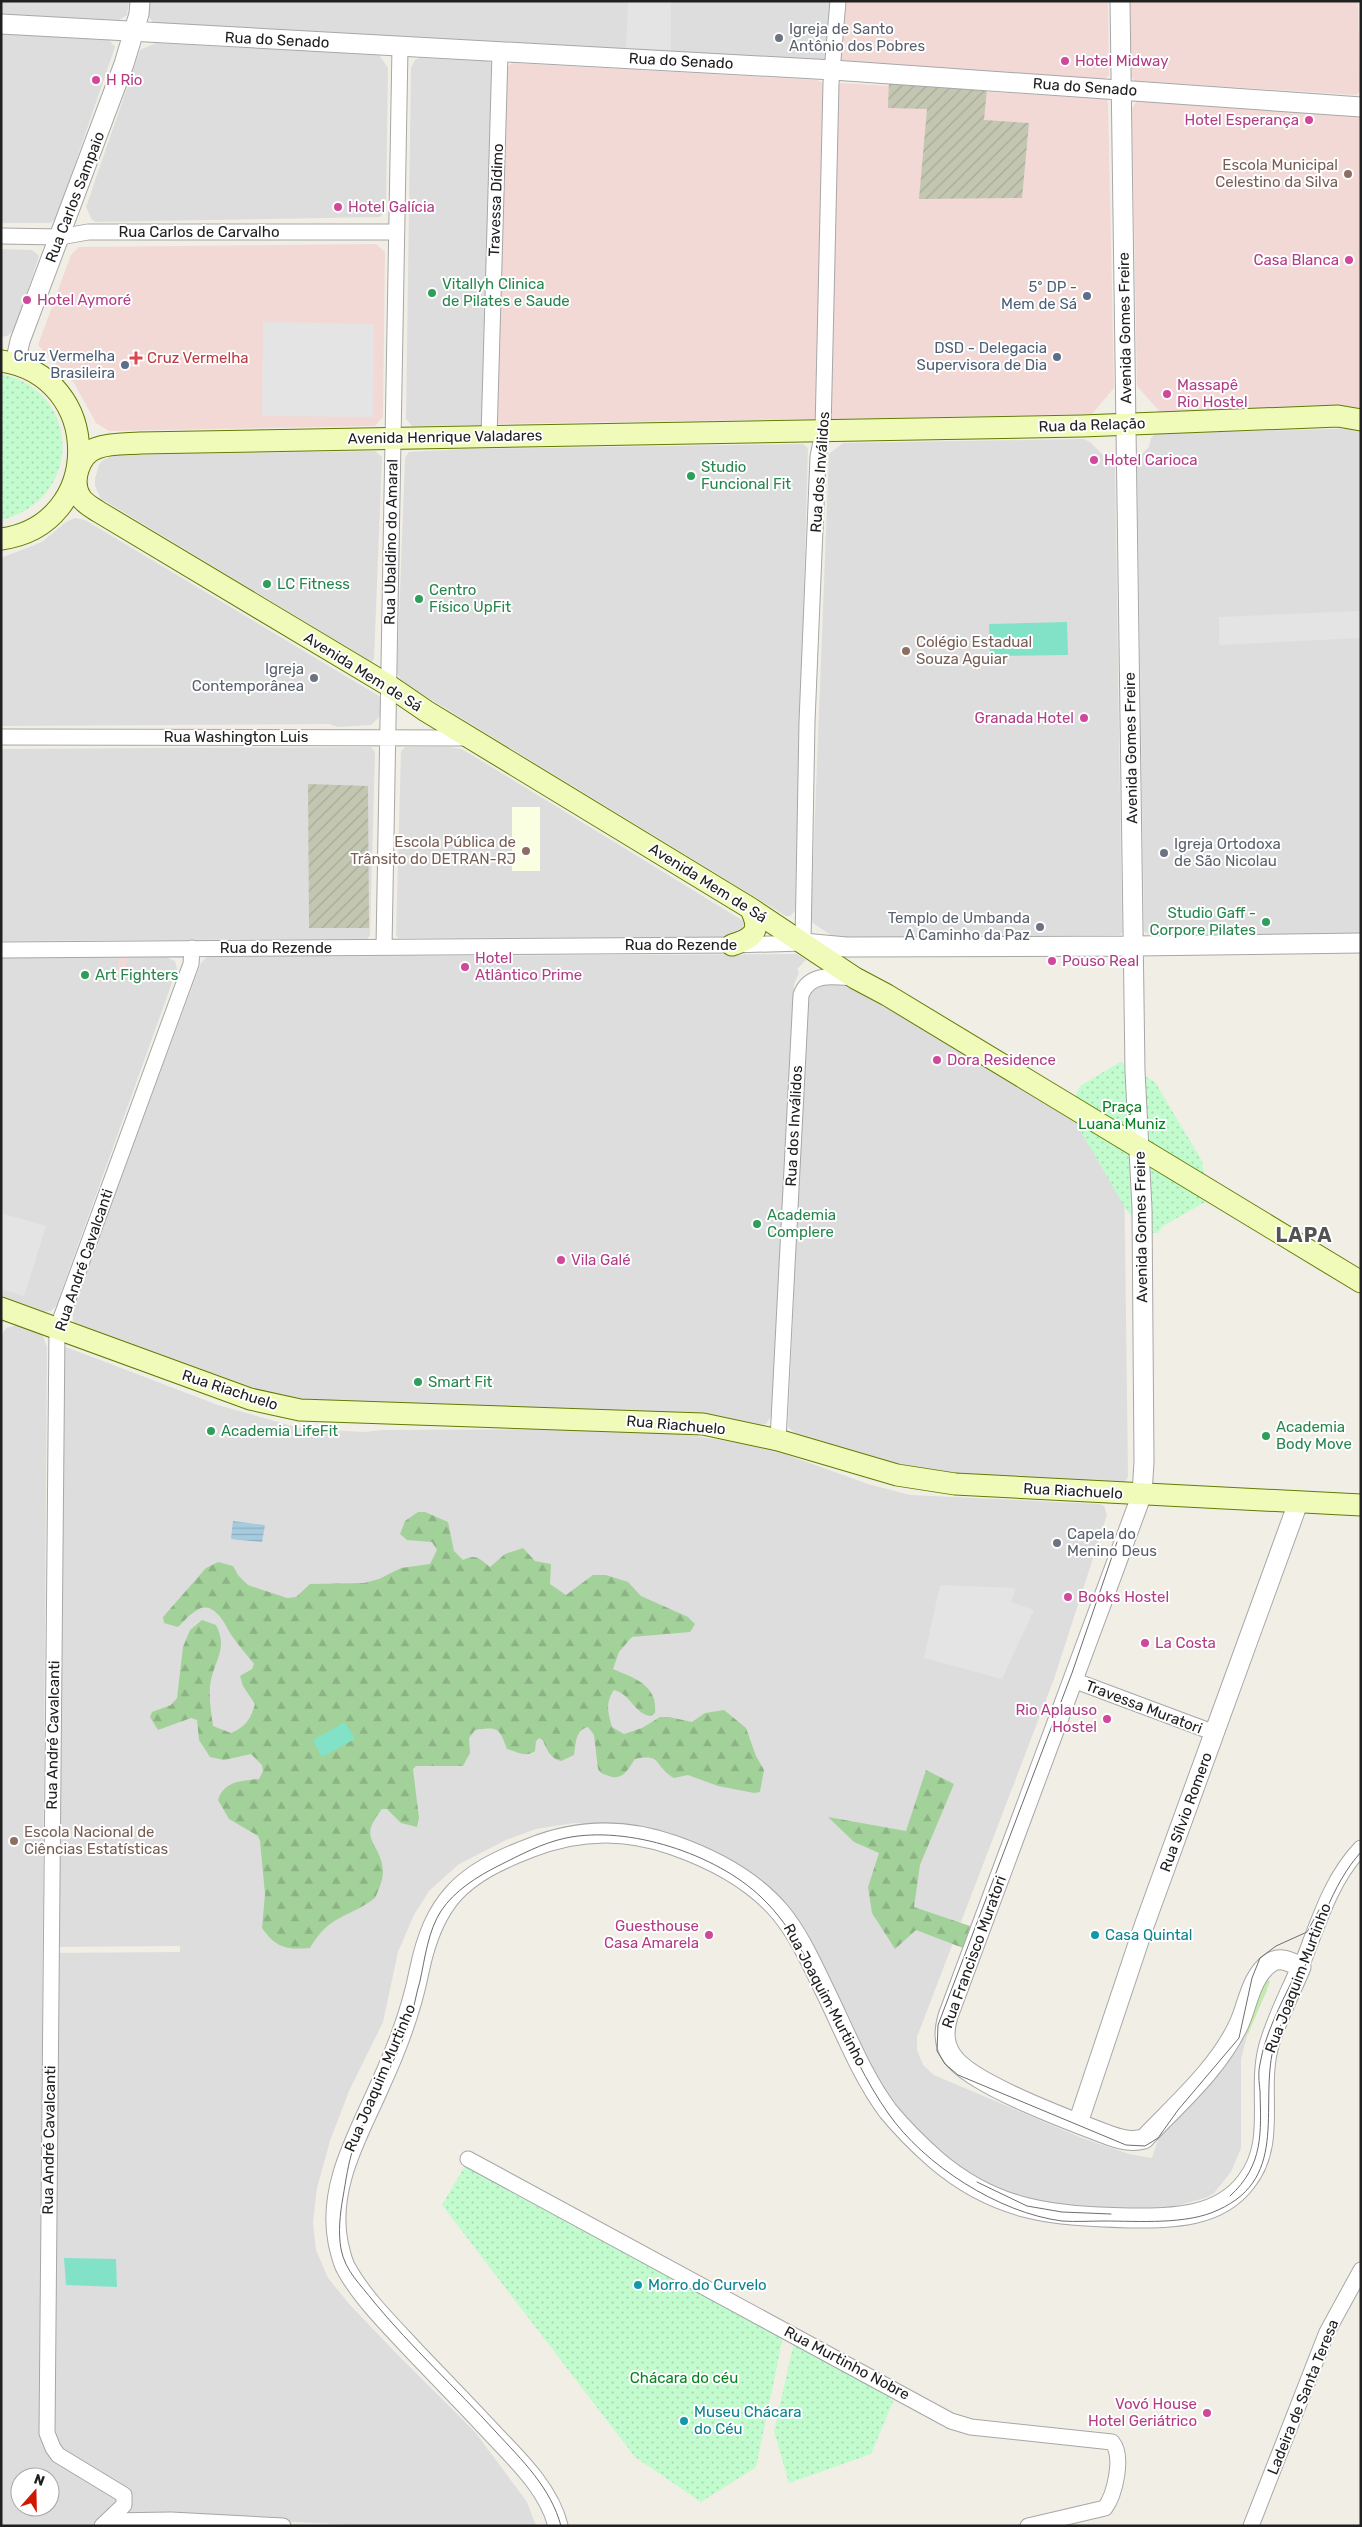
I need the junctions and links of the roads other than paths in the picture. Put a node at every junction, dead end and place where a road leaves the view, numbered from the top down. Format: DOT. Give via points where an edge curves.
graph roads {
  1 [pos="140,1"];
  2 [pos="838,1"];
  3 [pos="1120,1"];
  4 [pos="1,24"];
  5 [pos="135,30"];
  6 [pos="400,47"];
  7 [pos="500,53"];
  8 [pos="833,70"];
  9 [pos="1120,90"];
  10 [pos="1361,107"];
  11 [pos="396,232"];
  12 [pos="1,236"];
  13 [pos="60,237"];
  14 [pos="8,362"];
  15 [pos="1361,420"];
  16 [pos="1127,424"];
  17 [pos="823,431"];
  18 [pos="489,437"];
  19 [pos="393,438"];
  20 [pos="78,470"];
  21 [pos="1,539"];
  22 [pos="388,685"];
  23 [pos="1,737"];
  24 [pos="387,737"];
  25 [pos="470,738"];
  26 [pos="750,908"];
  27 [pos="1361,942"];
  28 [pos="803,943"];
  29 [pos="732,945"];
  30 [pos="1135,946"];
  31 [pos="384,947"];
  32 [pos="192,948"];
  33 [pos="1,950"];
  34 [pos="855,978"];
  35 [pos="1139,1147"];
  36 [pos="1361,1282"];
  37 [pos="3,1313"];
  38 [pos="57,1329"];
  39 [pos="778,1440"];
  40 [pos="1142,1494"];
  41 [pos="1298,1502"];
  42 [pos="1361,1504"];
  43 [pos="1074,1680"];
  44 [pos="1215,1733"];
  45 [pos="1361,1848"];
  46 [pos="1301,1967"];
  47 [pos="1078,2123"];
  48 [pos="468,2159"];
  49 [pos="1361,2270"];
  50 [pos="105,2524"];
  51 [pos="283,2526"];
  52 [pos="558,2526"];
  53 [pos="1028,2526"];
  54 [pos="1251,2526"];
  1 -- 5 [label="street, Rua Carlos Sampaio"];
  2 -- 8 [label="street, Rua dos Inválidos"];
  3 -- 9 [label="street, Avenida Gomes Freire"];
  4 -- 5 [label="street, Rua do Senado"];
  5 -- 6 [label="street, Rua do Senado"];
  5 -- 13 [label="street, Rua Carlos Sampaio"];
  6 -- 7 [label="street, Rua do Senado"];
  6 -- 11 [label="street, Rua Ubaldino do Amaral"];
  7 -- 8 [label="street, Rua do Senado"];
  7 -- 18 [label="street, Travessa Dídimo"];
  8 -- 9 [label="street, Rua do Senado"];
  8 -- 17 [label="street, Rua dos Inválidos"];
  9 -- 10 [label="street, Rua do Senado"];
  9 -- 16 [label="street, Avenida Gomes Freire"];
  11 -- 13 [label="street, Rua Carlos de Carvalho" via="88,232"];
  11 -- 19 [label="street, Rua Ubaldino do Amaral"];
  12 -- 13 [label="street, Rua Carlos de Carvalho"];
  13 -- 14 [label="street, Rua Carlos Sampaio" via="20,341"];
  14 -- 20 [label="main road" via="44,379 66,403 78,434"];
  15 -- 16 [label="main road, Rua da Relação" via="1338,416"];
  16 -- 17 [label="main road, Rua da Relação"];
  16 -- 30 [label="street, Avenida Gomes Freire"];
  17 -- 18 [label="main road, Avenida Henrique Valadares"];
  17 -- 28 [label="street, Rua dos Inválidos" via="818,457 808,703"];
  18 -- 19 [label="main road, Avenida Henrique Valadares"];
  19 -- 20 [label="main road, Avenida Henrique Valadares" via="104,446 89,452"];
  19 -- 22 [label="street, Rua Ubaldino do Amaral"];
  20 -- 21 [label="main road" via="68,494 51,516 27,532"];
  20 -- 22 [label="main road, Avenida Mem de Sá" via="79,494 94,508"];
  22 -- 24 [label="street, Rua Ubaldino do Amaral"];
  22 -- 25 [label="main road, Avenida Mem de Sá"];
  23 -- 24 [label="street, Rua Washington Luis"];
  24 -- 25 [label="street, Rua Washington Luis"];
  24 -- 31 [label="street, Rua Ubaldino do Amaral"];
  25 -- 26 [label="main road, Avenida Mem de Sá"];
  26 -- 28 [label="main road, Avenida Mem de Sá"];
  26 -- 29 [label="main road" via="755,923 753,935 749,940"];
  27 -- 30 [label="street, Rua do Rezende"];
  28 -- 29 [label="street, Rua do Rezende"];
  28 -- 30 [label="street, Rua do Rezende" via="846,946"];
  28 -- 34 [label="main road, Avenida Mem de Sá"];
  29 -- 31 [label="street, Rua do Rezende"];
  30 -- 35 [label="street, Avenida Gomes Freire"];
  31 -- 32 [label="street, Rua do Rezende"];
  32 -- 33 [label="street, Rua do Rezende"];
  32 -- 38 [label="street, Rua André Cavalcanti" via="191,964"];
  34 -- 35 [label="main road, Avenida Mem de Sá"];
  34 -- 39 [label="street, Rua dos Inválidos" via="817,978 808,984 801,996"];
  35 -- 36 [label="main road, Avenida Mem de Sá"];
  35 -- 40 [label="street, Avenida Gomes Freire"];
  37 -- 38 [label="main road, Rua Riachuelo"];
  38 -- 39 [label="main road, Rua Riachuelo" via="250,1399 284,1407 664,1421 703,1424"];
  38 -- 50 [label="street, Rua André Cavalcanti" via="47,2433 58,2455 124,2494 124,2505"];
  39 -- 40 [label="main road, Rua Riachuelo" via="863,1467 916,1479"];
  40 -- 41 [label="main road, Rua Riachuelo"];
  40 -- 43 [label="street, Rua Francisco Muratori"];
  41 -- 42 [label="main road, Rua Riachuelo"];
  41 -- 44 [label="street, Rua Sílvio Romero"];
  43 -- 44 [label="street, Travessa Muratori"];
  43 -- 47 [label="street, Rua Francisco Muratori" via="948,2016 944,2036 950,2054 972,2075"];
  44 -- 47 [label="street, Rua Sílvio Romero" via="1144,1926"];
  45 -- 46 [label="street, Rua Joaquim Murtinho" via="1336,1883"];
  46 -- 47 [label="street, Rua Francisco Muratori" via="1284,1959 1276,1960 1260,1972 1228,2043 1209,2070 1144,2139 1124,2140"];
  46 -- 52 [label="street, Rua Joaquim Murtinho" via="1269,2047 1260,2157 1238,2192 1223,2204 1188,2215 1153,2218 1055,2215 1026,2209 979,2188 940,2162 914,2138 888,2110 869,2079 797,1936 756,1888 728,1869 661,1840 626,1833 594,1833 565,1836 526,1849 489,1867 457,1888 441,1907 430,1931 411,2012 348,2153 338,2207 337,2237 344,2266 359,2288 515,2456 549,2501"];
  48 -- 53 [label="street, Rua Murtinho Nobre" via="951,2420 971,2427 1112,2442 1117,2452 1117,2474 1105,2508"];
  49 -- 54 [label="street, Ladeira de Santa Teresa" via="1327,2332"];
  50 -- 51 [label="street" via="171,2520"];
}
